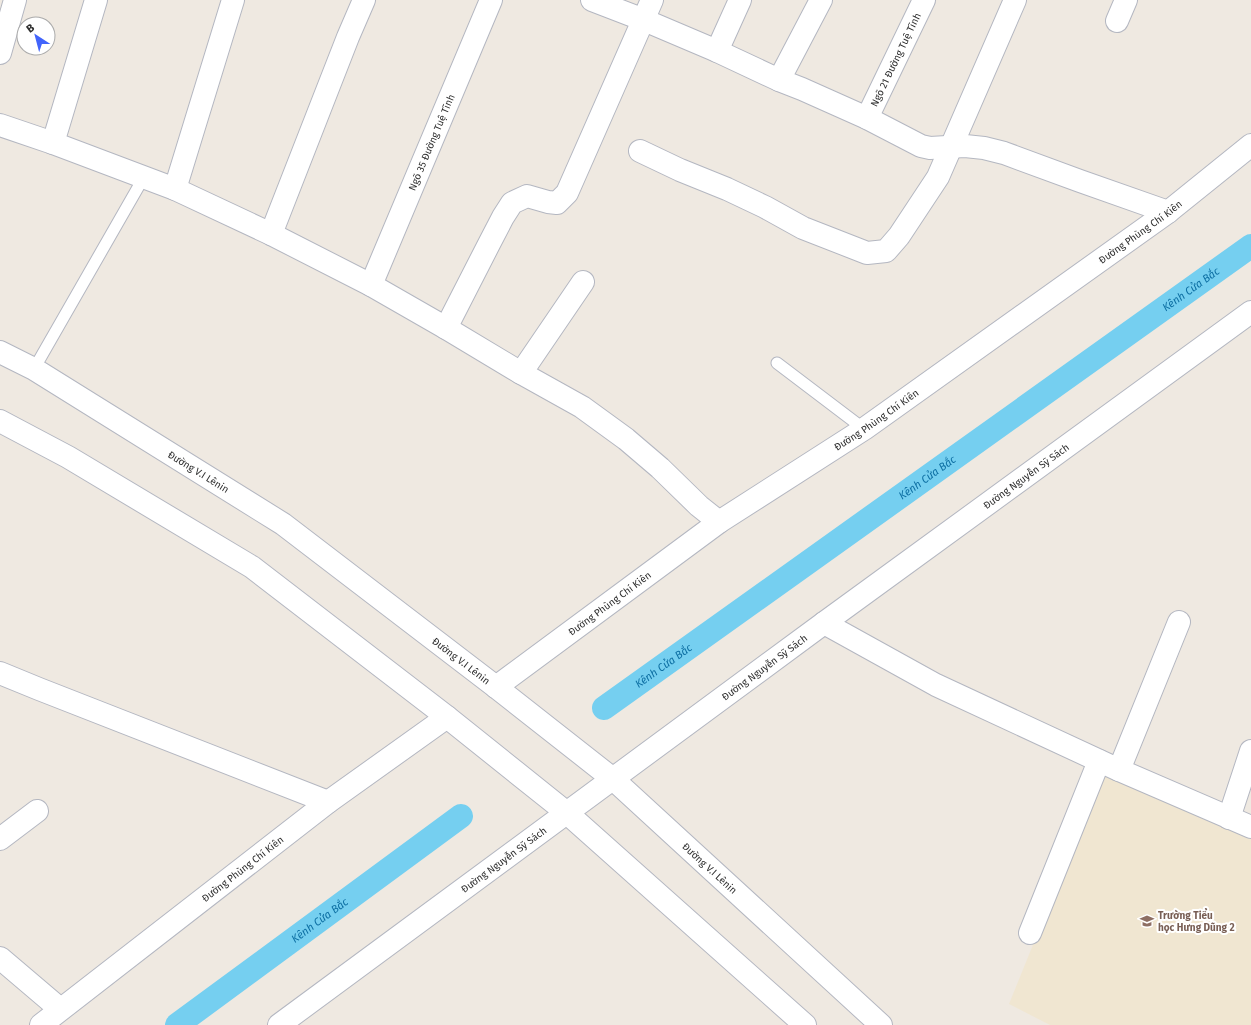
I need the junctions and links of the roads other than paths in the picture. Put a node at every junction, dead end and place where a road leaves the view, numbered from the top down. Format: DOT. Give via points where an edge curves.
graph roads {
  1 [pos="15,0"];
  2 [pos="96,0"];
  3 [pos="233,0"];
  4 [pos="364,0"];
  5 [pos="491,0"];
  6 [pos="592,0"];
  7 [pos="652,0"];
  8 [pos="740,0"];
  9 [pos="821,0"];
  10 [pos="924,0"];
  11 [pos="1015,0"];
  12 [pos="1126,0"];
  13 [pos="644,20"];
  14 [pos="1117,21"];
  15 [pos="717,51"];
  16 [pos="0,53"];
  17 [pos="779,80"];
  18 [pos="867,118"];
  19 [pos="0,125"];
  20 [pos="53,143"];
  21 [pos="1251,145"];
  22 [pos="952,146"];
  23 [pos="640,151"];
  24 [pos="144,177"];
  25 [pos="175,190"];
  26 [pos="1168,212"];
  27 [pos="271,234"];
  28 [pos="583,282"];
  29 [pos="371,285"];
  30 [pos="1251,312"];
  31 [pos="446,328"];
  32 [pos="0,352"];
  33 [pos="776,363"];
  34 [pos="34,369"];
  35 [pos="521,373"];
  36 [pos="0,421"];
  37 [pos="864,429"];
  38 [pos="719,522"];
  39 [pos="1179,622"];
  40 [pos="824,623"];
  41 [pos="0,673"];
  42 [pos="496,687"];
  43 [pos="447,717"];
  44 [pos="1251,751"];
  45 [pos="1099,761"];
  46 [pos="1119,770"];
  47 [pos="613,779"];
  48 [pos="328,802"];
  49 [pos="37,811"];
  50 [pos="567,813"];
  51 [pos="1229,818"];
  52 [pos="1251,828"];
  53 [pos="0,839"];
  54 [pos="1030,933"];
  55 [pos="0,958"];
  56 [pos="60,1009"];
  57 [pos="287,1023"];
  58 [pos="41,1025"];
  59 [pos="805,1025"];
  60 [pos="881,1025"];
  1 -- 16 [label="street"];
  2 -- 20 [label="street"];
  3 -- 25 [label="street"];
  4 -- 27 [label="street"];
  5 -- 29 [label="street, Ngõ 35 Đường Tuệ Tĩnh"];
  6 -- 13 [label="street"];
  7 -- 13 [label="street"];
  8 -- 15 [label="street"];
  9 -- 17 [label="street"];
  10 -- 18 [label="street, Ngõ 21 Đường Tuệ Tĩnh"];
  11 -- 22 [label="street"];
  12 -- 14 [label="street"];
  13 -- 15 [label="street"];
  13 -- 31 [label="street" via="567,193 557,202 527,196 512,203 502,216"];
  15 -- 17 [label="street"];
  17 -- 18 [label="street"];
  18 -- 22 [label="street" via="921,146"];
  19 -- 20 [label="street"];
  20 -- 24 [label="street"];
  21 -- 26 [label="street, Đường Phùng Chí Kiên"];
  22 -- 23 [label="street" via="938,177 899,236 886,251 867,253 804,228 765,207"];
  22 -- 26 [label="street" via="984,148 1004,153"];
  24 -- 25 [label="street"];
  24 -- 34 [label="lane"];
  25 -- 27 [label="street"];
  26 -- 37 [label="street, Đường Phùng Chí Kiên"];
  27 -- 29 [label="street"];
  28 -- 35 [label="street"];
  29 -- 31 [label="street"];
  30 -- 40 [label="street, Đường Nguyễn Sỹ Sách"];
  31 -- 35 [label="street"];
  32 -- 34 [label="street, Đường V.I Lênin"];
  33 -- 37 [label="lane"];
  34 -- 42 [label="street, Đường V.I Lênin" via="283,524"];
  35 -- 38 [label="street" via="582,407 626,439"];
  36 -- 43 [label="street" via="68,457 252,567"];
  37 -- 38 [label="street, Đường Phùng Chí Kiên"];
  38 -- 42 [label="street, Đường Phùng Chí Kiên"];
  39 -- 46 [label="street"];
  40 -- 45 [label="street" via="936,685"];
  40 -- 47 [label="street, Đường Nguyễn Sỹ Sách"];
  41 -- 48 [label="street"];
  42 -- 47 [label="street, Đường V.I Lênin"];
  43 -- 48 [label="street, Đường Phùng Chí Kiên"];
  43 -- 50 [label="street"];
  44 -- 51 [label="street"];
  45 -- 46 [label="street"];
  45 -- 54 [label="street"];
  46 -- 51 [label="street"];
  47 -- 50 [label="street, Đường Nguyễn Sỹ Sách"];
  47 -- 60 [label="street, Đường V.I Lênin"];
  48 -- 56 [label="street, Đường Phùng Chí Kiên"];
  49 -- 53 [label="street"];
  50 -- 57 [label="street, Đường Nguyễn Sỹ Sách"];
  50 -- 59 [label="street"];
  51 -- 52 [label="street"];
  55 -- 56 [label="street"];
  56 -- 58 [label="street, Đường Phùng Chí Kiên"];
}
